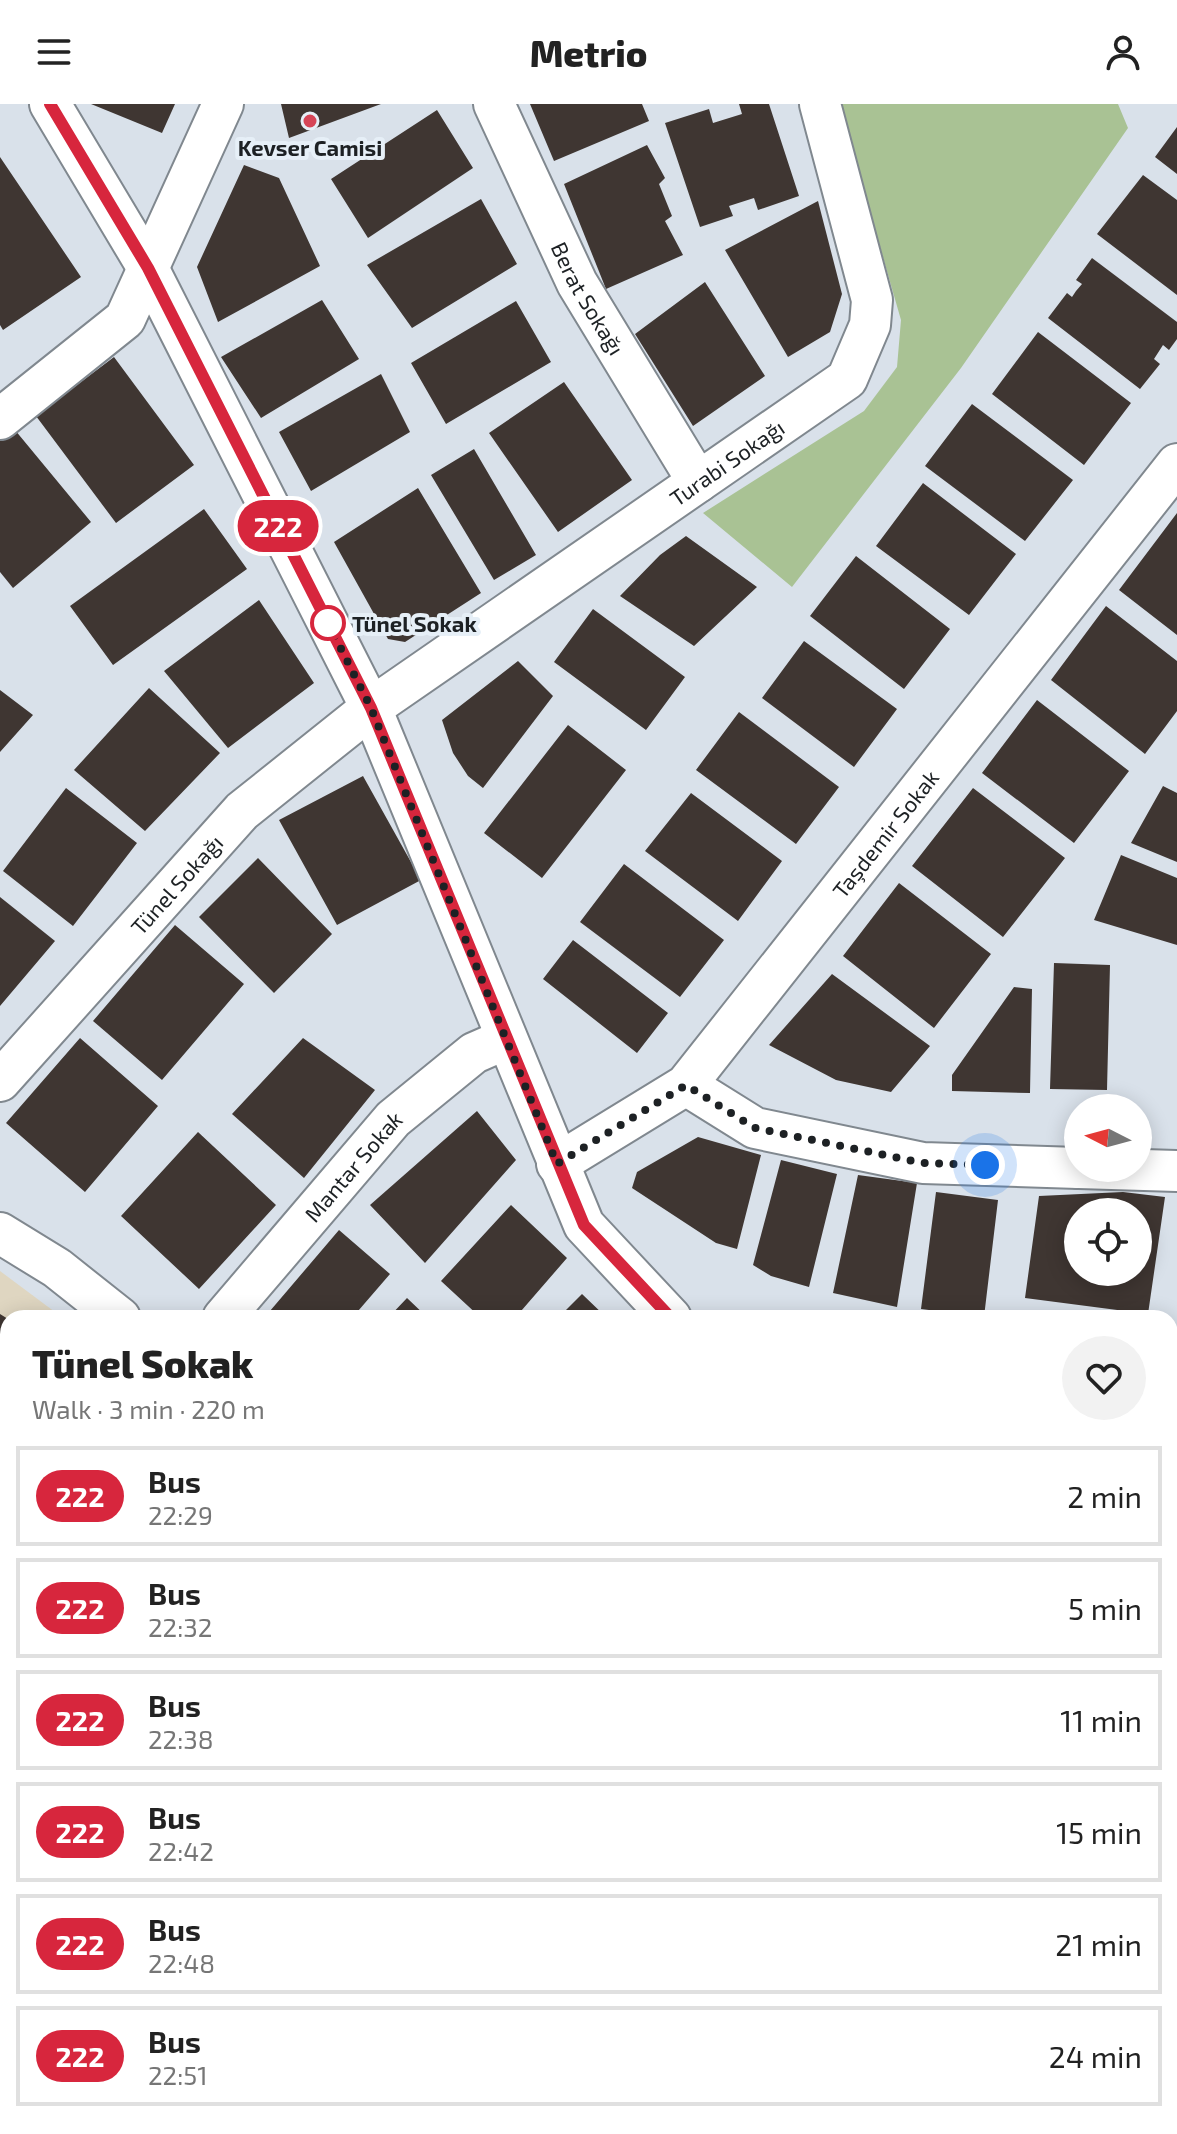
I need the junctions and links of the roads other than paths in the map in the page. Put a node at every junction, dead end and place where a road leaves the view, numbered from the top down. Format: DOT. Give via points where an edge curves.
graph roads {
  1 [pos="50,104"];
  2 [pos="223,104"];
  3 [pos="494,104"];
  4 [pos="820,104"];
  5 [pos="148,268"];
  6 [pos="0,419"];
  7 [pos="1177,464"];
  8 [pos="698,482"];
  9 [pos="371,708"];
  10 [pos="506,1039"];
  11 [pos="0,1081"];
  12 [pos="686,1085"];
  13 [pos="557,1164"];
  14 [pos="1064,1168"];
  15 [pos="1152,1170"];
  16 [pos="1177,1171"];
  17 [pos="0,1233"];
  18 [pos="110,1310"];
  19 [pos="230,1310"];
  20 [pos="664,1310"];
  1 -- 5 [label="street"];
  2 -- 5 [label="street"];
  3 -- 8 [label="street, Berat Sokağı" via="577,283"];
  4 -- 8 [label="street, Turabi Sokağı" via="872,300 870,325 847,379"];
  5 -- 6 [label="street" via="125,319"];
  5 -- 9 [label="street"];
  7 -- 12 [label="street, Taşdemir Sokak"];
  8 -- 9 [label="street, Turabi Sokağı"];
  9 -- 10 [label="street"];
  9 -- 11 [label="street, Tünel Sokağı" via="242,811"];
  10 -- 13 [label="street"];
  10 -- 19 [label="street, Mantar Sokak" via="474,1053 393,1119"];
  12 -- 13 [label="street, Taşdemir Sokak"];
  12 -- 14 [label="street" via="755,1128 923,1163"];
  13 -- 20 [label="street" via="584,1225"];
  15 -- 16 [label="street"];
  17 -- 18 [label="street" via="57,1268"];
}
